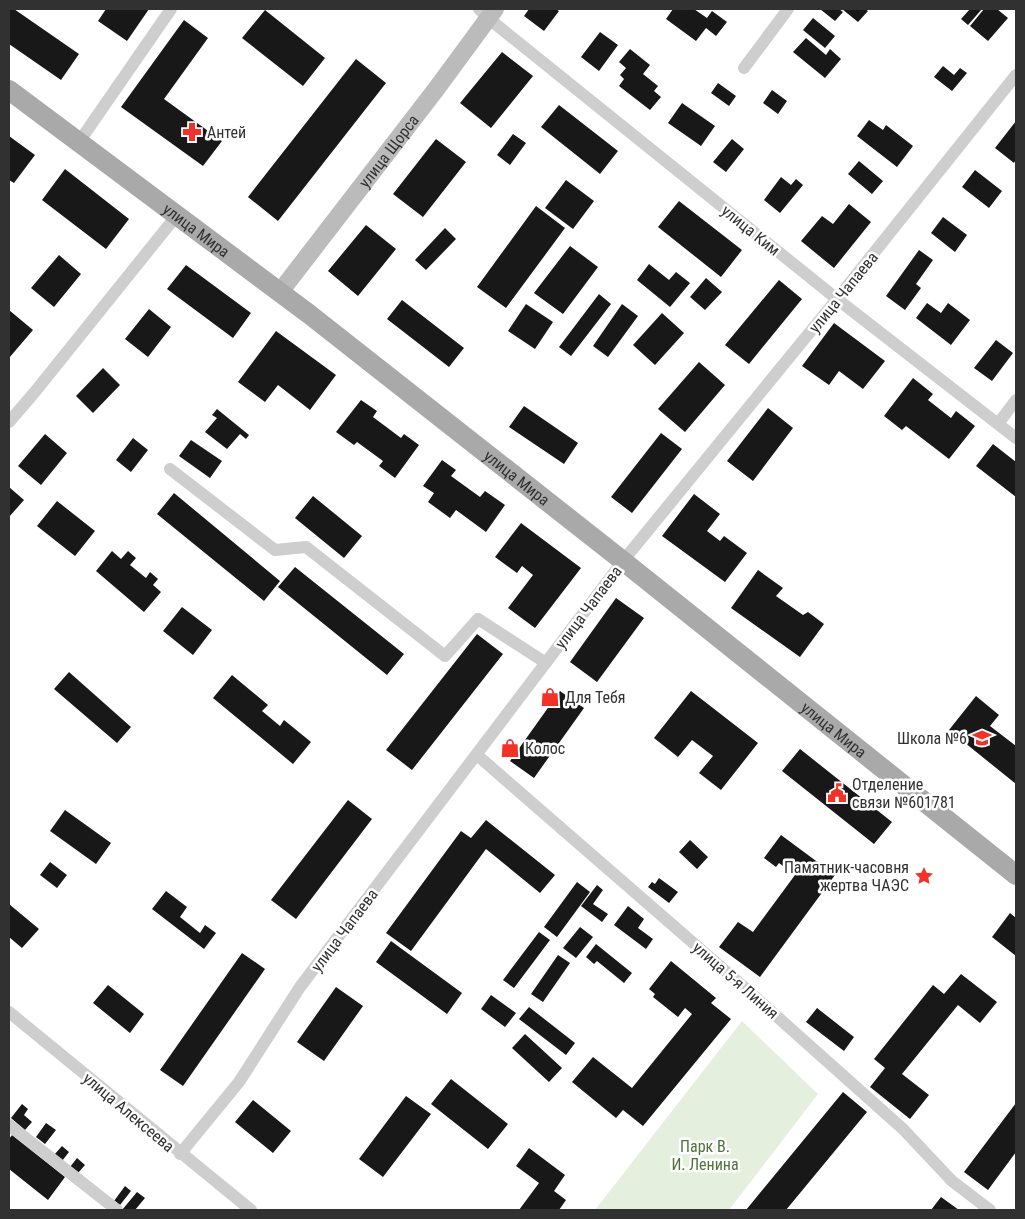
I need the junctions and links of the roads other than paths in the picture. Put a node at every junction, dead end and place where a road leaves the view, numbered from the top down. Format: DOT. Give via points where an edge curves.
graph roads {
  1 [pos="171,9"];
  2 [pos="788,9"];
  3 [pos="488,12"];
  4 [pos="744,68"];
  5 [pos="1016,75"];
  6 [pos="9,90"];
  7 [pos="79,142"];
  8 [pos="177,215"];
  9 [pos="280,292"];
  10 [pos="837,299"];
  11 [pos="1016,400"];
  12 [pos="9,422"];
  13 [pos="998,424"];
  14 [pos="1016,438"];
  15 [pos="170,469"];
  16 [pos="624,561"];
  17 [pos="546,663"];
  18 [pos="477,754"];
  19 [pos="1016,875"];
  20 [pos="9,1012"];
  21 [pos="9,1124"];
  22 [pos="180,1154"];
  23 [pos="117,1210"];
  24 [pos="251,1210"];
  25 [pos="990,1210"];
  1 -- 7 [label="street"];
  2 -- 4 [label="street"];
  3 -- 9 [label="street, улица Щорса" via="437,88"];
  3 -- 10 [label="street, улица Ким"];
  5 -- 10 [label="street, улица Чапаева"];
  6 -- 7 [label="main road, улица Мира"];
  7 -- 8 [label="main road, улица Мира"];
  8 -- 9 [label="main road, улица Мира"];
  8 -- 12 [label="street"];
  9 -- 16 [label="main road, улица Мира"];
  10 -- 13 [label="street, улица Ким"];
  10 -- 16 [label="street, улица Чапаева"];
  11 -- 13 [label="street"];
  13 -- 14 [label="street, улица Ким"];
  15 -- 17 [label="street" via="275,550 306,547 445,656 478,619"];
  16 -- 17 [label="street, улица Чапаева"];
  16 -- 19 [label="main road, улица Мира"];
  17 -- 18 [label="street, улица Чапаева"];
  18 -- 22 [label="street, улица Чапаева" via="300,987 239,1082"];
  18 -- 25 [label="street, улица 5-я Линия" via="903,1129 952,1181"];
  20 -- 22 [label="street, улица Алексеева"];
  21 -- 23 [label="street"];
  22 -- 24 [label="street, улица Алексеева"];
}
